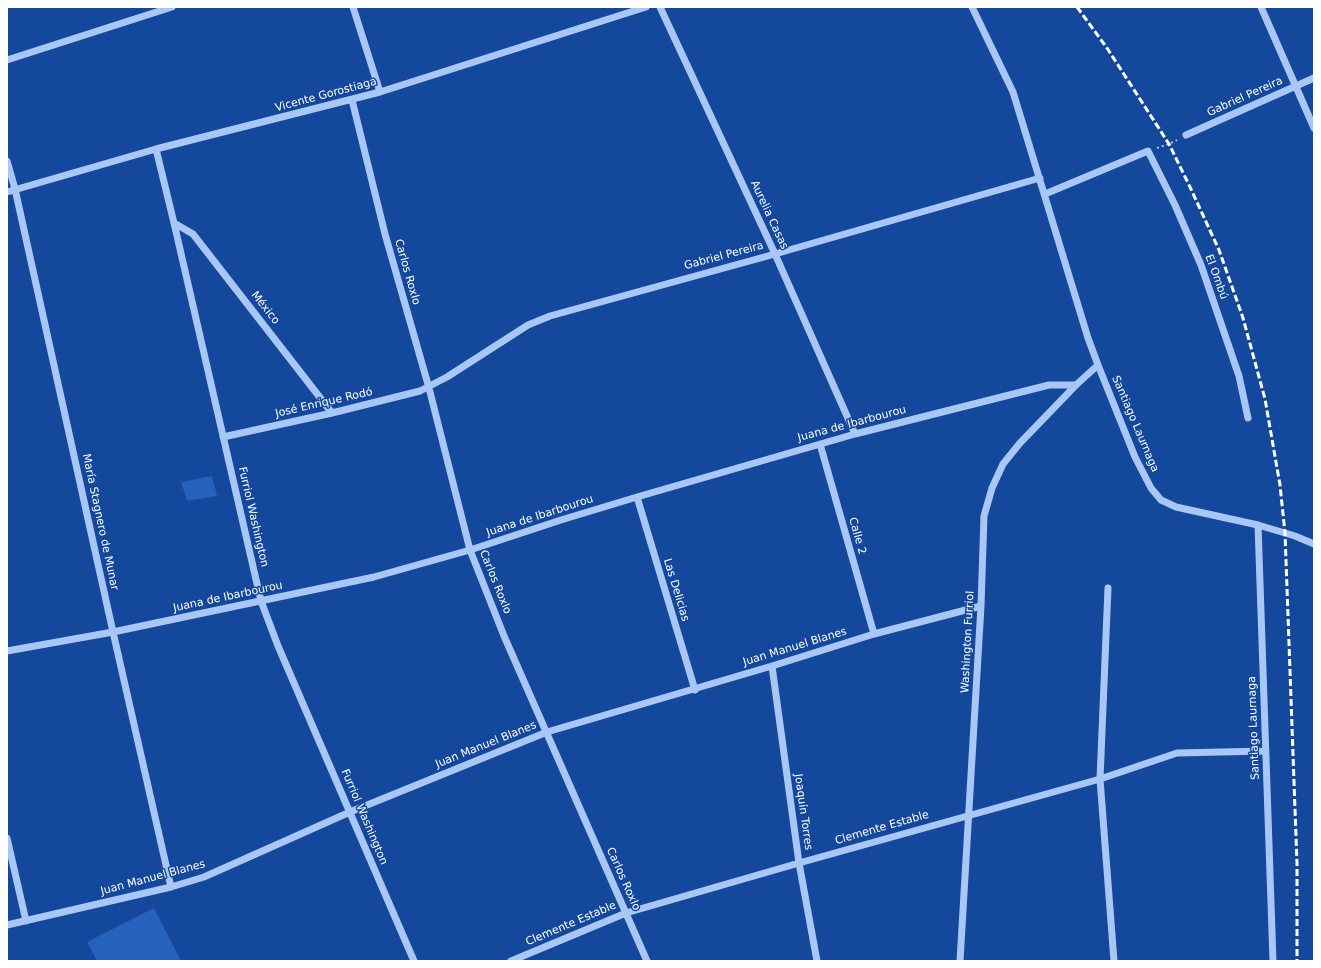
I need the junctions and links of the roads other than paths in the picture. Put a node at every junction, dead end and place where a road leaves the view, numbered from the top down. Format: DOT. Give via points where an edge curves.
graph roads {
  1 [pos="172,7"];
  2 [pos="353,7"];
  3 [pos="646,7"];
  4 [pos="660,7"];
  5 [pos="972,7"];
  6 [pos="1261,7"];
  7 [pos="7,60"];
  8 [pos="1314,78"];
  9 [pos="1296,86"];
  10 [pos="380,92"];
  11 [pos="352,100"];
  12 [pos="1314,128"];
  13 [pos="1186,135"];
  14 [pos="156,149"];
  15 [pos="7,161"];
  16 [pos="1040,178"];
  17 [pos="15,189"];
  18 [pos="7,192"];
  19 [pos="1045,194"];
  20 [pos="174,223"];
  21 [pos="775,254"];
  22 [pos="1098,365"];
  23 [pos="1076,385"];
  24 [pos="429,388"];
  25 [pos="332,413"];
  26 [pos="1248,418"];
  27 [pos="855,434"];
  28 [pos="223,437"];
  29 [pos="820,444"];
  30 [pos="637,497"];
  31 [pos="1258,525"];
  32 [pos="1314,544"];
  33 [pos="470,550"];
  34 [pos="1108,588"];
  35 [pos="261,601"];
  36 [pos="981,606"];
  37 [pos="113,632"];
  38 [pos="874,634"];
  39 [pos="7,652"];
  40 [pos="772,666"];
  41 [pos="695,690"];
  42 [pos="547,732"];
  43 [pos="1266,751"];
  44 [pos="1100,779"];
  45 [pos="350,812"];
  46 [pos="969,815"];
  47 [pos="7,838"];
  48 [pos="799,863"];
  49 [pos="171,887"];
  50 [pos="626,913"];
  51 [pos="26,921"];
  52 [pos="7,925"];
  53 [pos="414,961"];
  54 [pos="511,961"];
  55 [pos="647,961"];
  56 [pos="817,961"];
  57 [pos="960,961"];
  58 [pos="1114,961"];
  59 [pos="1273,961"];
  1 -- 7 [label="street"];
  2 -- 10 [label="street"];
  3 -- 10 [label="street, Vicente Gorostiaga"];
  4 -- 21 [label="street, Aurelia Casas"];
  5 -- 16 [label="street, Santiago Laurnaga" via="1013,92"];
  6 -- 9 [label="street"];
  8 -- 9 [label="street, Gabriel Pereira"];
  9 -- 12 [label="street"];
  9 -- 13 [label="street, Gabriel Pereira"];
  10 -- 11 [label="street, Vicente Gorostiaga"];
  11 -- 14 [label="street, Vicente Gorostiaga"];
  11 -- 24 [label="street, Carlos Roxlo" via="385,234"];
  14 -- 17 [label="street, Vicente Gorostiaga"];
  14 -- 20 [label="street, Furriol Washington"];
  15 -- 17 [label="street, María Stagnero de Munar"];
  16 -- 19 [label="street, Santiago Laurnaga"];
  16 -- 21 [label="street, Gabriel Pereira"];
  17 -- 18 [label="street, Vicente Gorostiaga"];
  17 -- 37 [label="street, María Stagnero de Munar"];
  19 -- 22 [label="street, Santiago Laurnaga"];
  19 -- 26 [label="street, El Ombú" via="1148,151 1201,265 1239,376"];
  20 -- 25 [label="street, México" via="194,234"];
  20 -- 28 [label="street, Furriol Washington"];
  21 -- 24 [label="street, Gabriel Pereira" via="550,316 528,325"];
  21 -- 27 [label="street, Aurelia Casas"];
  22 -- 23 [label="street, Washington Furriol"];
  22 -- 31 [label="street, Santiago Laurnaga" via="1136,457 1151,488 1161,500 1176,507"];
  23 -- 27 [label="street, Juana de Ibarbourou" via="1049,385"];
  23 -- 36 [label="street, Washington Furriol" via="1020,442 1003,464 992,488 984,516"];
  24 -- 25 [label="street, José Enrique Rodó"];
  24 -- 33 [label="street, Carlos Roxlo"];
  25 -- 28 [label="street, José Enrique Rodó"];
  27 -- 29 [label="street, Juana de Ibarbourou"];
  28 -- 35 [label="street, Furriol Washington"];
  29 -- 30 [label="street, Juana de Ibarbourou"];
  29 -- 38 [label="street, Calle 2"];
  30 -- 33 [label="street, Juana de Ibarbourou"];
  30 -- 41 [label="street, Las Delicias"];
  31 -- 32 [label="street"];
  31 -- 43 [label="street, Santiago Laurnaga"];
  33 -- 35 [label="street, Juana de Ibarbourou" via="374,577"];
  33 -- 42 [label="street, Carlos Roxlo" via="504,636"];
  34 -- 44 [label="street"];
  35 -- 37 [label="street, Juana de Ibarbourou"];
  35 -- 45 [label="street, Furriol Washington"];
  36 -- 38 [label="street, Juan Manuel Blanes"];
  36 -- 46 [label="street, Washington Furriol"];
  37 -- 39 [label="street, Juana de Ibarbourou"];
  37 -- 49 [label="street, María Stagnero de Munar"];
  38 -- 40 [label="street, Juan Manuel Blanes"];
  40 -- 41 [label="street, Juan Manuel Blanes"];
  40 -- 48 [label="street, Joaquín Torres"];
  41 -- 42 [label="street, Juan Manuel Blanes"];
  42 -- 45 [label="street, Juan Manuel Blanes"];
  42 -- 50 [label="street, Carlos Roxlo"];
  43 -- 44 [label="street, Clemente Estable" via="1177,753"];
  43 -- 59 [label="street, Santiago Laurnaga"];
  44 -- 46 [label="street, Clemente Estable"];
  44 -- 58 [label="street"];
  45 -- 49 [label="street, Juan Manuel Blanes" via="204,877"];
  45 -- 53 [label="street, Furriol Washington"];
  46 -- 48 [label="street, Clemente Estable"];
  46 -- 57 [label="street, Washington Furriol"];
  47 -- 51 [label="street"];
  48 -- 50 [label="street, Clemente Estable"];
  48 -- 56 [label="street, Joaquín Torres"];
  49 -- 51 [label="street, Juan Manuel Blanes"];
  50 -- 54 [label="street, Clemente Estable"];
  50 -- 55 [label="street, Carlos Roxlo"];
  51 -- 52 [label="street, Juan Manuel Blanes"];
}
